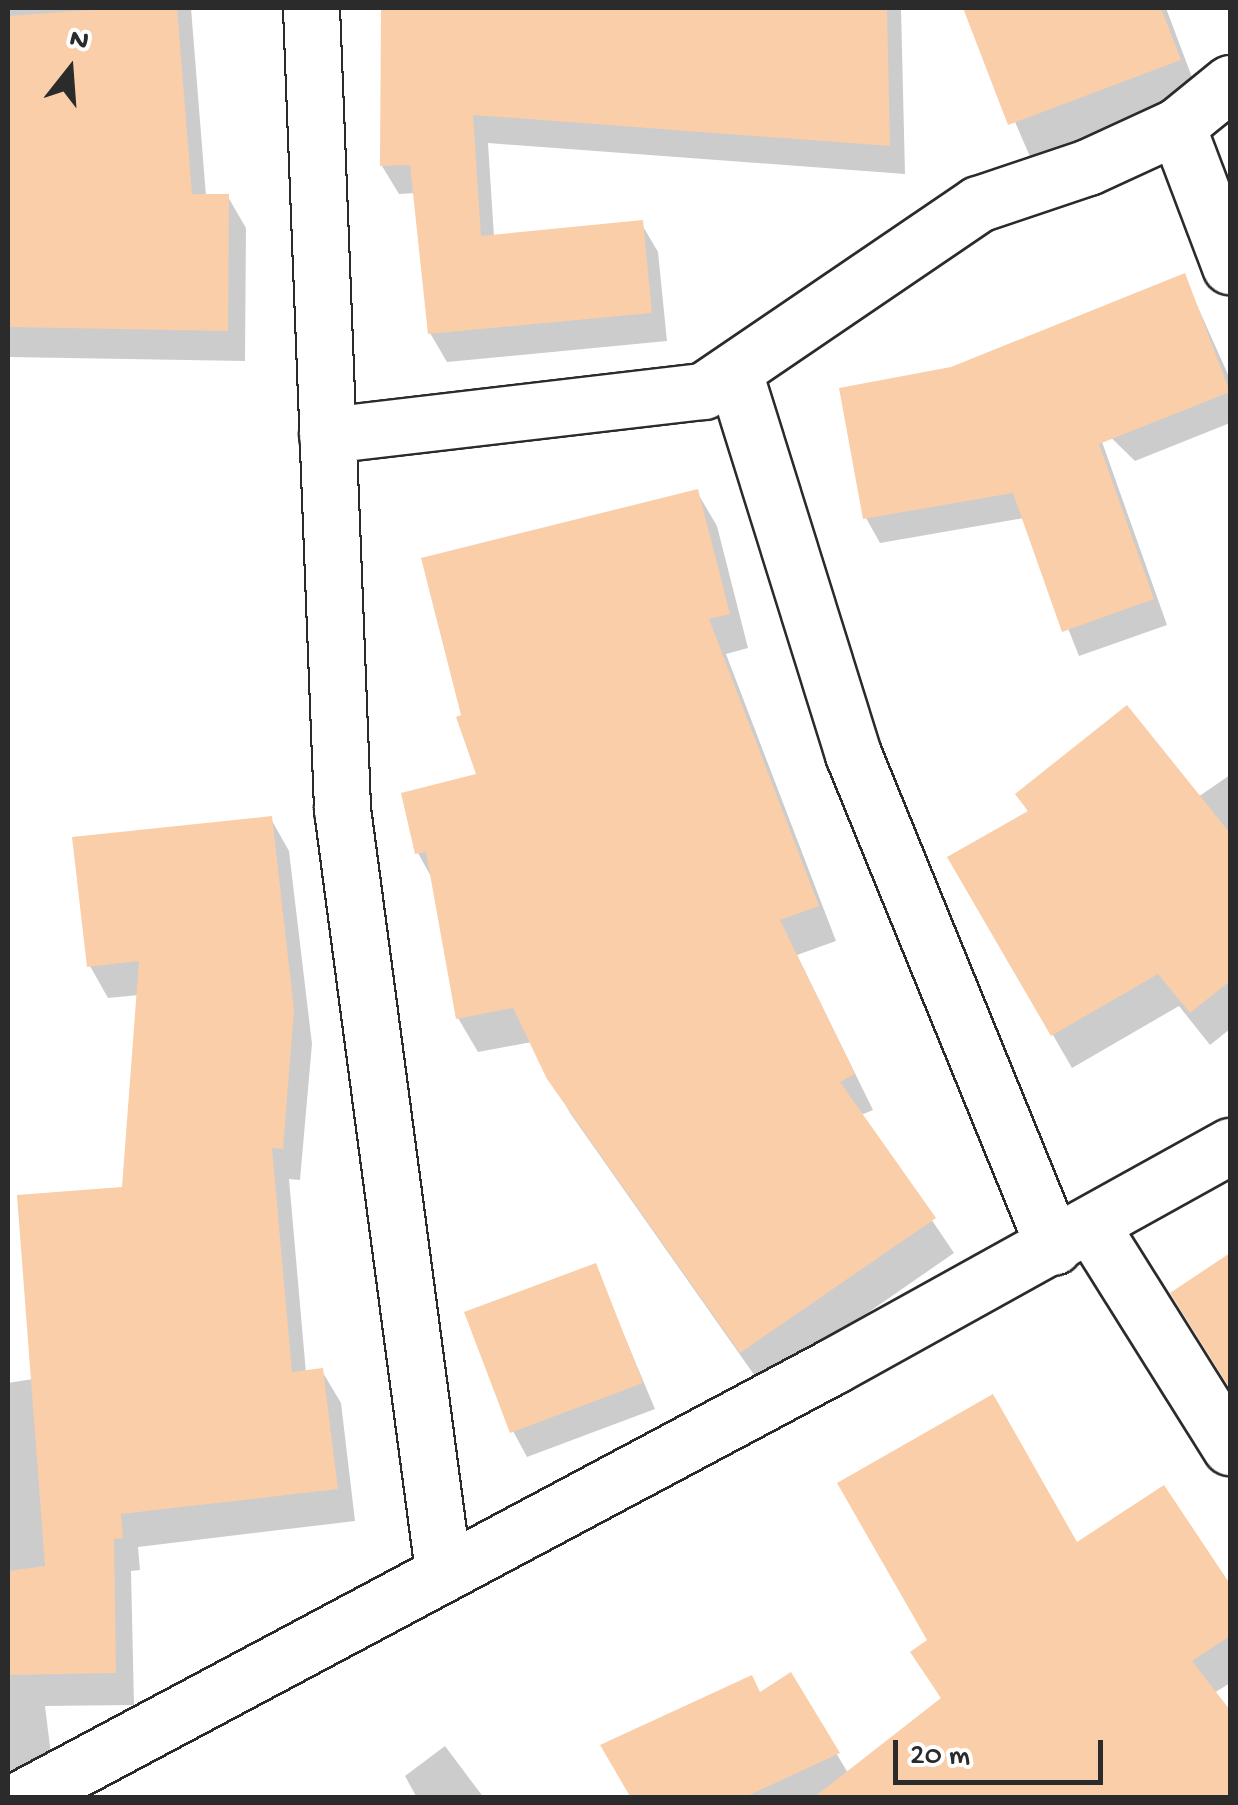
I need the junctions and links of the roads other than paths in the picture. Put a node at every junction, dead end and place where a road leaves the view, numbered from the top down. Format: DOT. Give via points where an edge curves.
graph roads {
  1 [pos="311,8"];
  2 [pos="1230,83"];
  3 [pos="1177,126"];
  4 [pos="1230,266"];
  5 [pos="734,372"];
  6 [pos="327,435"];
  7 [pos="1230,1146"];
  8 [pos="1073,1236"];
  9 [pos="1230,1447"];
  10 [pos="443,1570"];
  11 [pos="22,1798"];
  1 -- 6 [label="street"];
  2 -- 3 [label="street"];
  3 -- 4 [label="street"];
  3 -- 5 [label="street" via="1088,168 978,204"];
  5 -- 6 [label="street" via="703,391"];
  5 -- 8 [label="street" via="853,754"];
  6 -- 10 [label="street" via="342,808"];
  7 -- 8 [label="street"];
  8 -- 9 [label="street"];
  8 -- 10 [label="street"];
  10 -- 11 [label="street"];
}
